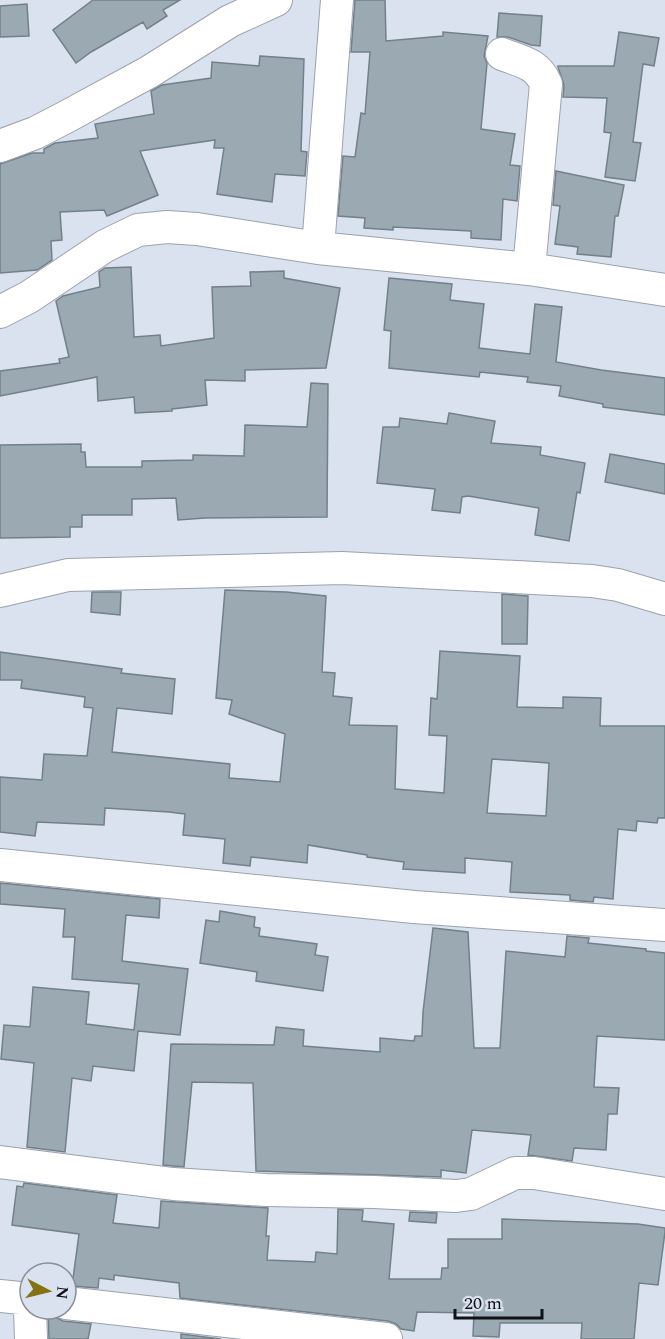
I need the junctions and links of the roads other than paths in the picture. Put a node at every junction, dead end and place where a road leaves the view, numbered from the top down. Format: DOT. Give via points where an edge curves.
graph roads {
  1 [pos="276,0"];
  2 [pos="337,0"];
  3 [pos="502,54"];
  4 [pos="0,146"];
  5 [pos="318,248"];
  6 [pos="529,269"];
  7 [pos="665,290"];
  8 [pos="0,312"];
  9 [pos="0,591"];
  10 [pos="665,599"];
  11 [pos="0,865"];
  12 [pos="665,925"];
  13 [pos="0,1162"];
  14 [pos="665,1194"];
  15 [pos="0,1296"];
  16 [pos="18,1298"];
  17 [pos="78,1304"];
  18 [pos="30,1321"];
  19 [pos="31,1339"];
  20 [pos="386,1339"];
  1 -- 4 [label="street" via="230,21 149,72 66,117"];
  2 -- 5 [label="street"];
  3 -- 6 [label="street" via="531,65 546,84"];
  5 -- 6 [label="street"];
  5 -- 8 [label="street" via="198,229 138,230 105,246"];
  6 -- 7 [label="street"];
  9 -- 10 [label="street" via="68,575 342,568 592,580"];
  11 -- 12 [label="street" via="414,907"];
  13 -- 14 [label="street" via="173,1184 266,1190 456,1196 471,1194 515,1173 534,1173"];
  15 -- 16 [label="street"];
  17 -- 20 [label="street"];
  18 -- 19 [label="street"];
}
